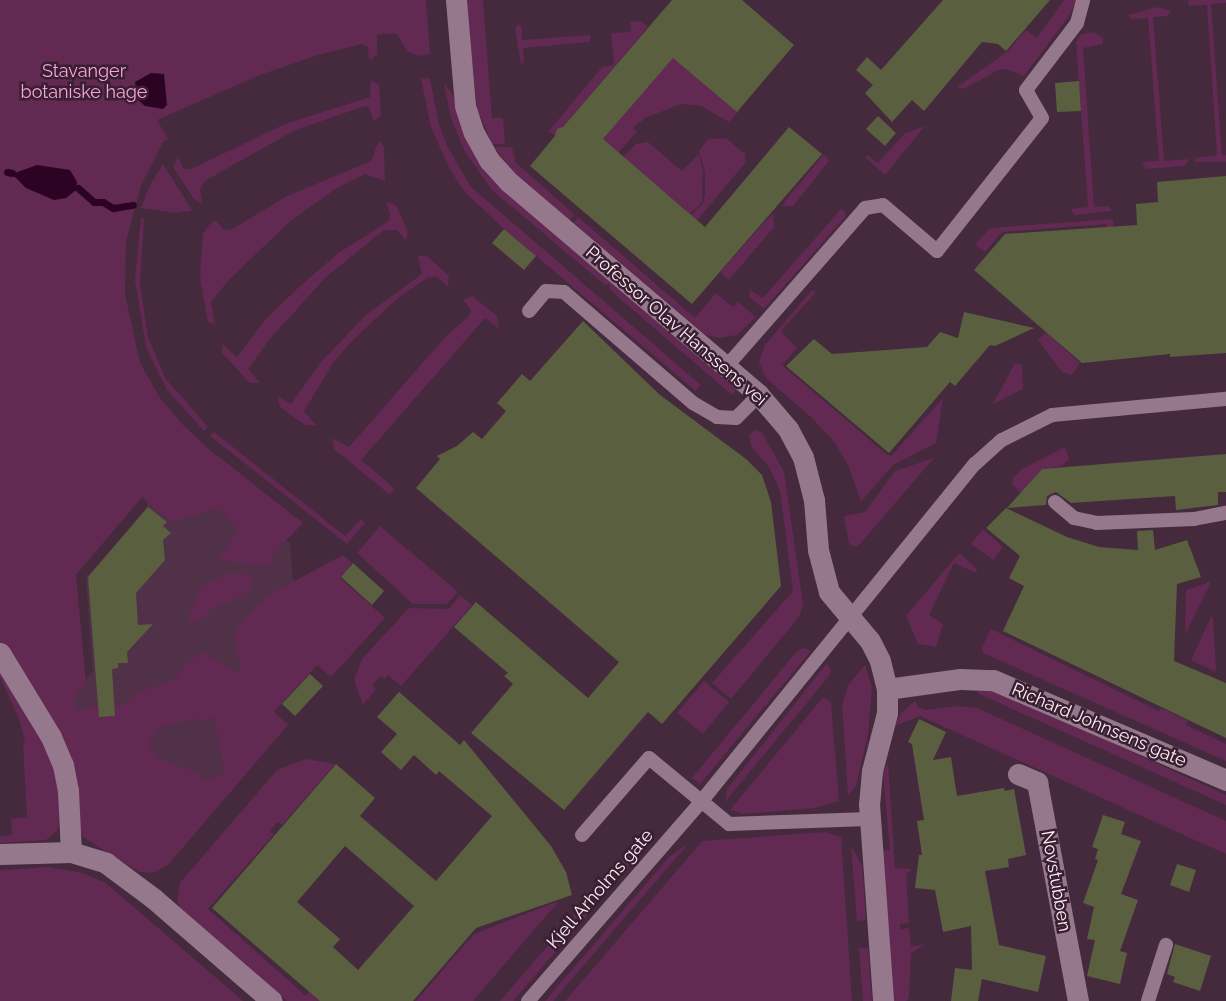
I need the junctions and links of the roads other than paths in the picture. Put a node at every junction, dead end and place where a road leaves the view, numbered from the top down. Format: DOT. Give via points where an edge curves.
graph roads {
  1 [pos="456,0"];
  2 [pos="1083,0"];
  3 [pos="528,311"];
  4 [pos="726,367"];
  5 [pos="759,395"];
  6 [pos="1226,399"];
  7 [pos="1055,502"];
  8 [pos="1226,513"];
  9 [pos="849,616"];
  10 [pos="0,653"];
  11 [pos="887,689"];
  12 [pos="1018,774"];
  13 [pos="1226,780"];
  14 [pos="700,803"];
  15 [pos="869,819"];
  16 [pos="582,835"];
  17 [pos="71,852"];
  18 [pos="0,854"];
  19 [pos="1166,945"];
  20 [pos="272,1001"];
  21 [pos="528,1001"];
  22 [pos="883,1001"];
  23 [pos="1077,1001"];
  24 [pos="1148,1001"];
  1 -- 4 [label="street, Professor Olav Hanssens vei" via="465,106 489,160"];
  2 -- 4 [label="lane" via="1077,23 1026,90 1042,118 937,251 883,205 865,208"];
  3 -- 5 [label="lane" via="546,291 564,292 693,403 717,417 736,418"];
  4 -- 5 [label="street, Professor Olav Hanssens vei"];
  5 -- 9 [label="street, Professor Olav Hanssens vei" via="788,429 803,457 814,500 822,570 830,592"];
  6 -- 9 [label="lane, Kjell Arholms gate" via="1071,411 1043,418 1002,440 975,464"];
  7 -- 8 [label="lane" via="1074,518 1097,523 1194,519"];
  9 -- 11 [label="street, Professor Olav Hanssens vei" via="870,641"];
  9 -- 14 [label="lane, Kjell Arholms gate"];
  10 -- 17 [label="street" via="63,765"];
  11 -- 13 [label="street, Richard Johnsens gate" via="960,679 993,680"];
  11 -- 15 [label="street, Professor Olav Hanssens vei" via="887,713 870,784"];
  12 -- 23 [label="street, Novstubben" via="1037,782"];
  14 -- 15 [label="lane" via="729,824 742,826"];
  14 -- 16 [label="lane" via="649,758"];
  14 -- 21 [label="lane, Kjell Arholms gate"];
  15 -- 22 [label="street, Professor Olav Hanssens vei"];
  17 -- 18 [label="street"];
  17 -- 20 [label="street" via="93,857 120,872"];
  19 -- 24 [label="lane"];
}
